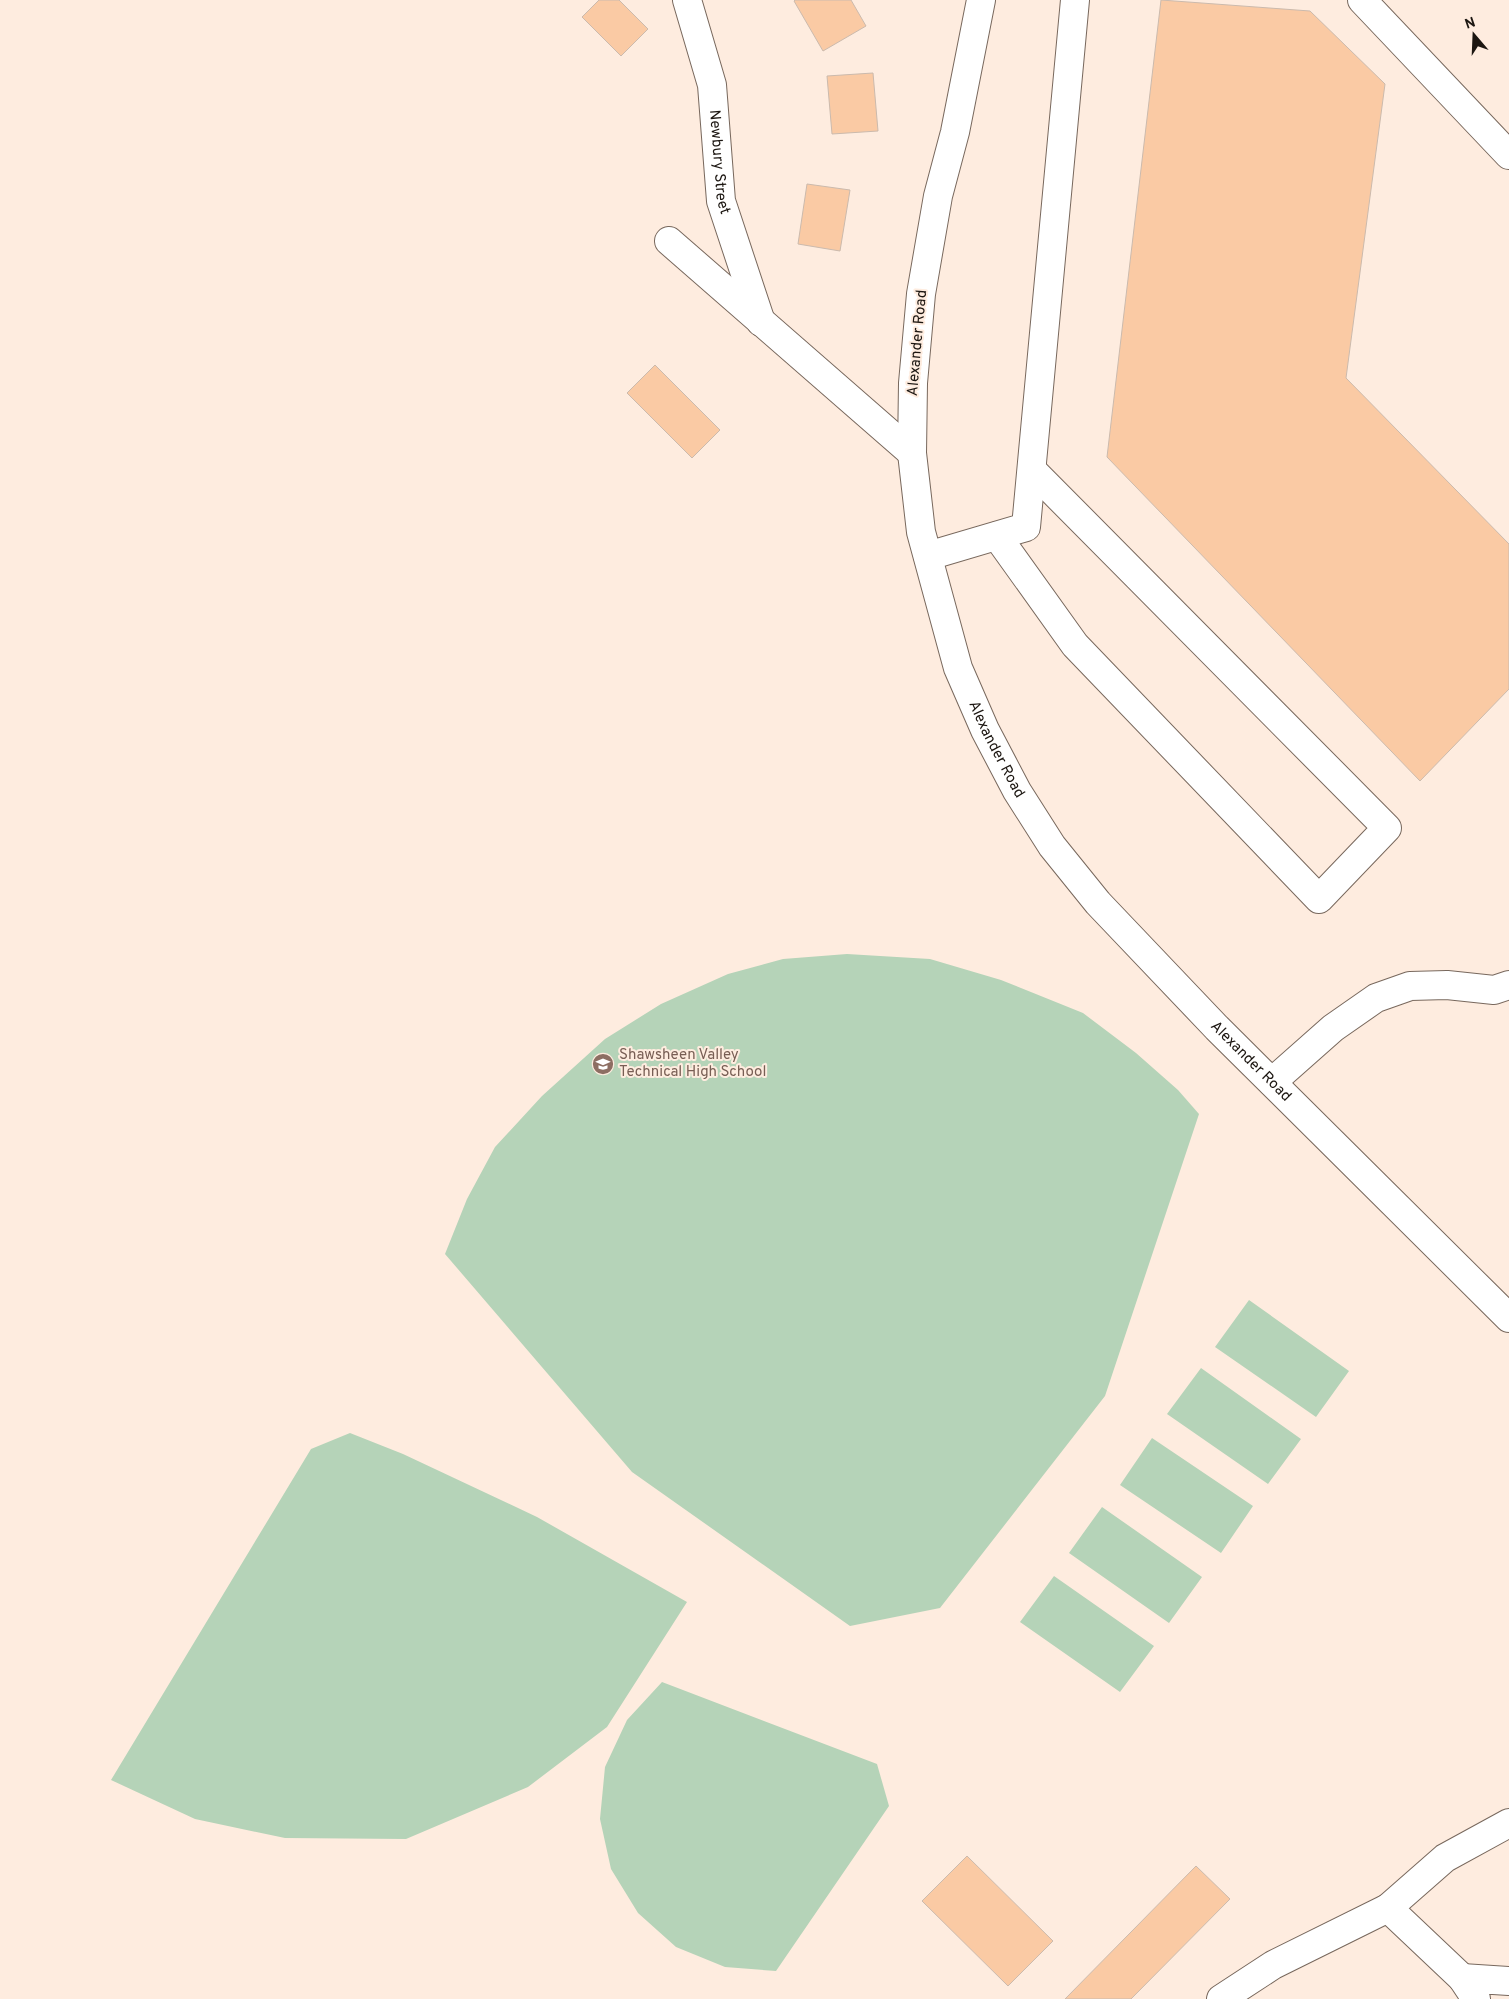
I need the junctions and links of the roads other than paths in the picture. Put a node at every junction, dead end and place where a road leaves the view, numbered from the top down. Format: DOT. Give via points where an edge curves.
graph roads {
  1 [pos="687,0"];
  2 [pos="981,0"];
  3 [pos="1075,0"];
  4 [pos="1362,0"];
  5 [pos="1509,155"];
  6 [pos="669,242"];
  7 [pos="761,322"];
  8 [pos="912,453"];
  9 [pos="1032,470"];
  10 [pos="997,536"];
  11 [pos="928,556"];
  12 [pos="1504,994"];
  13 [pos="1272,1082"];
  14 [pos="1509,1318"];
  15 [pos="1509,1823"];
  16 [pos="1388,1908"];
  17 [pos="1509,1981"];
  18 [pos="1469,1989"];
  19 [pos="1221,1999"];
  1 -- 7 [label="street, Newbury Street" via="712,85 721,201"];
  2 -- 8 [label="street, Alexander Road" via="955,132 938,196 921,294 913,383"];
  3 -- 9 [label="street"];
  4 -- 5 [label="street"];
  6 -- 7 [label="street"];
  7 -- 8 [label="street"];
  8 -- 11 [label="street, Alexander Road" via="921,532"];
  9 -- 10 [label="street" via="1026,527"];
  9 -- 10 [label="street" via="1387,828 1319,899 1075,645"];
  10 -- 11 [label="street"];
  11 -- 13 [label="street, Alexander Road" via="958,668 985,730 1052,846 1098,903"];
  12 -- 13 [label="street" via="1446,985 1410,986 1376,998 1333,1028"];
  13 -- 14 [label="street, Alexander Road"];
  15 -- 16 [label="street" via="1445,1858"];
  16 -- 18 [label="street"];
  16 -- 19 [label="street" via="1274,1965"];
  17 -- 18 [label="street"];
}
